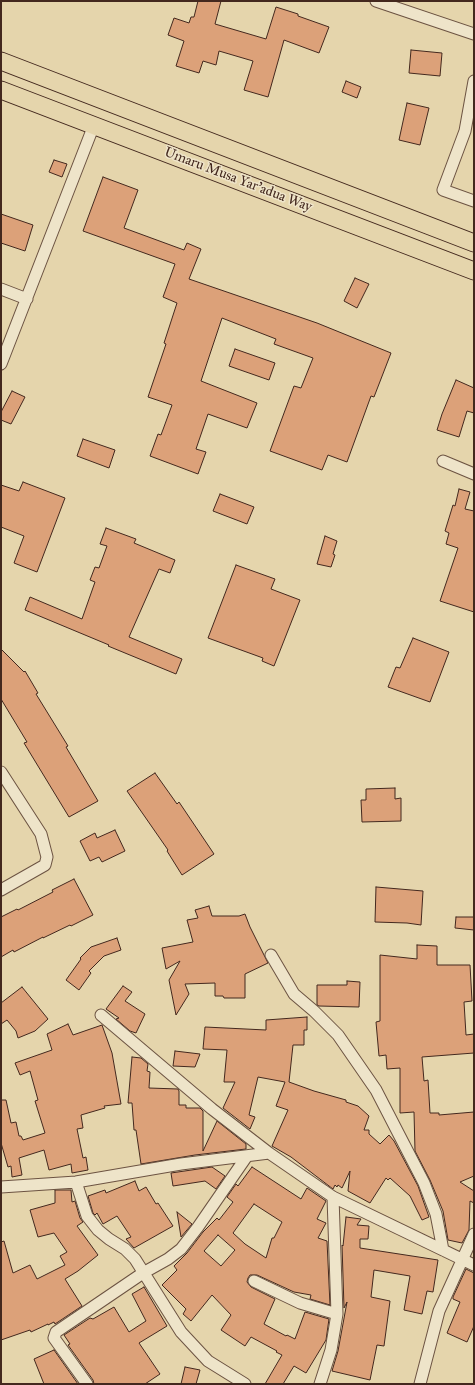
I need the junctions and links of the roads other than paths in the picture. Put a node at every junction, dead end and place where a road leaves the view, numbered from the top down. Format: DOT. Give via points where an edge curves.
graph roads {
  1 [pos="376,1"];
  2 [pos="474,34"];
  3 [pos="1,61"];
  4 [pos="474,81"];
  5 [pos="1,90"];
  6 [pos="94,125"];
  7 [pos="474,201"];
  8 [pos="474,242"];
  9 [pos="474,271"];
  10 [pos="1,289"];
  11 [pos="27,299"];
  12 [pos="1,364"];
  13 [pos="443,461"];
  14 [pos="474,474"];
  15 [pos="1,772"];
  16 [pos="1,890"];
  17 [pos="271,955"];
  18 [pos="100,1015"];
  19 [pos="269,1153"];
  20 [pos="247,1156"];
  21 [pos="76,1182"];
  22 [pos="1,1187"];
  23 [pos="333,1197"];
  24 [pos="474,1234"];
  25 [pos="443,1250"];
  26 [pos="462,1260"];
  27 [pos="474,1265"];
  28 [pos="143,1273"];
  29 [pos="254,1281"];
  30 [pos="338,1314"];
  31 [pos="87,1384"];
  32 [pos="245,1384"];
  33 [pos="320,1384"];
  34 [pos="420,1384"];
  1 -- 2 [label="street"];
  3 -- 8 [label="main road, Umaru Musa Yar'adua Way"];
  4 -- 7 [label="street" via="465,131 443,190"];
  5 -- 6 [label="main road, Umaru Musa Yar'adua Way"];
  6 -- 9 [label="main road, Umaru Musa Yar'adua Way"];
  6 -- 11 [label="street"];
  10 -- 11 [label="street"];
  11 -- 12 [label="street"];
  13 -- 14 [label="street"];
  15 -- 16 [label="street" via="41,834 47,857 45,865"];
  17 -- 25 [label="street" via="294,994 338,1035 376,1090 424,1184 436,1214"];
  18 -- 19 [label="street"];
  19 -- 20 [label="street"];
  19 -- 23 [label="street"];
  20 -- 21 [label="street"];
  20 -- 28 [label="street" via="181,1249"];
  21 -- 22 [label="street"];
  21 -- 28 [label="street" via="87,1216 109,1240 125,1249 135,1259"];
  23 -- 25 [label="street"];
  23 -- 30 [label="street"];
  24 -- 26 [label="street"];
  25 -- 26 [label="street"];
  26 -- 27 [label="street"];
  26 -- 34 [label="street" via="439,1311"];
  28 -- 31 [label="street" via="56,1332 54,1338"];
  28 -- 32 [label="street" via="182,1332 208,1361"];
  29 -- 30 [label="street" via="300,1303"];
  30 -- 33 [label="street" via="331,1350"];
}
